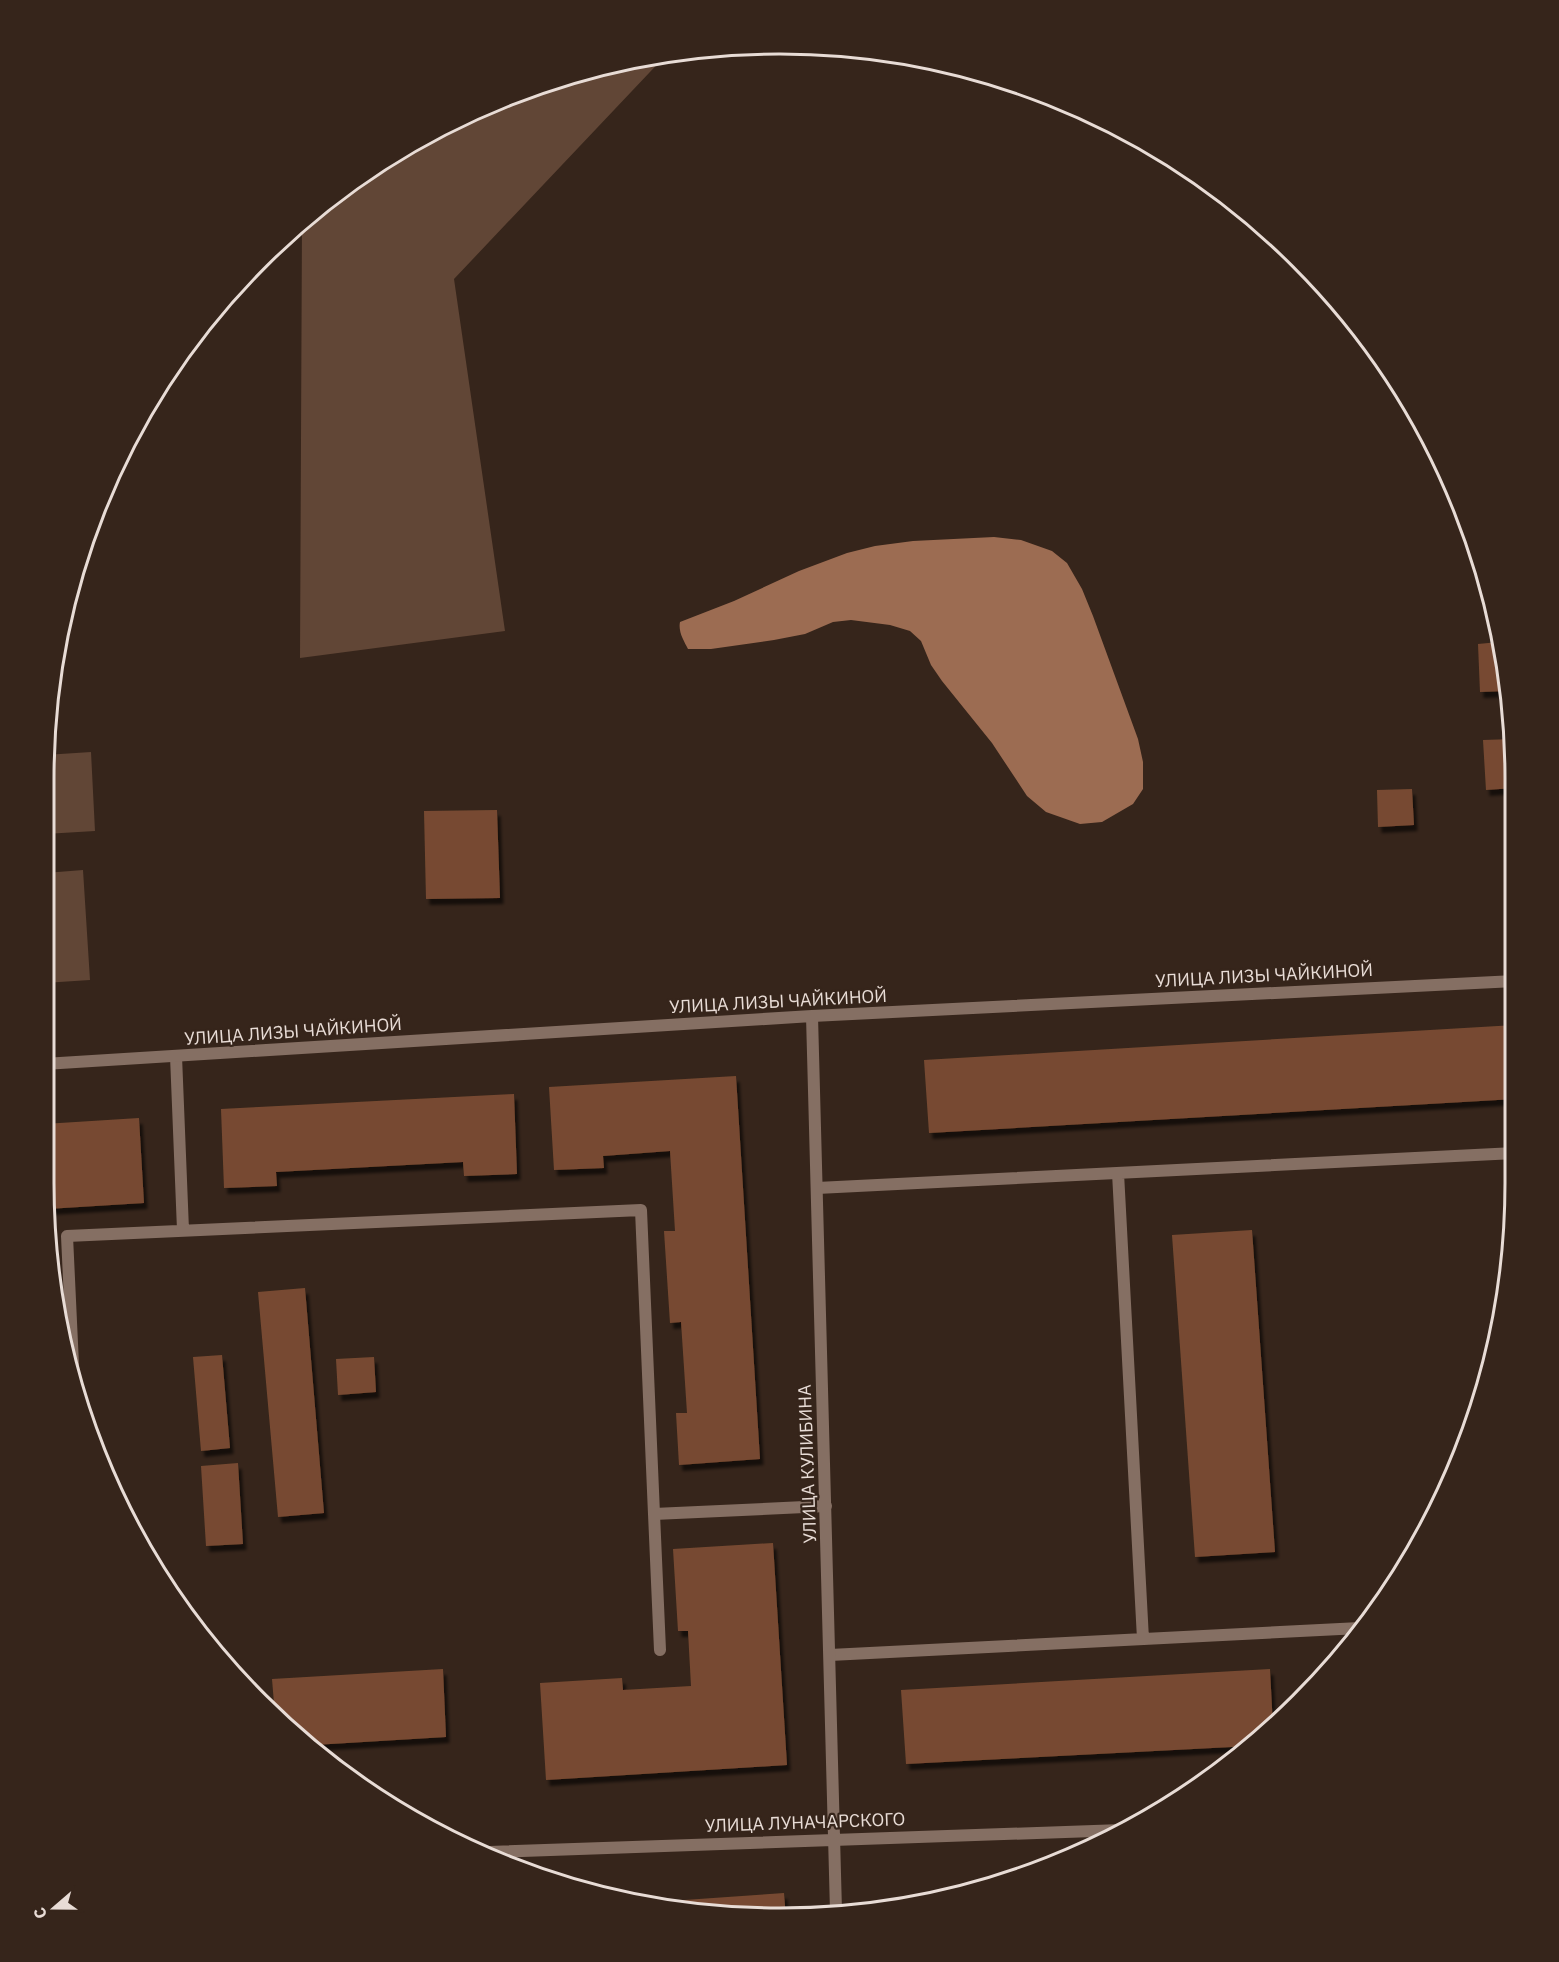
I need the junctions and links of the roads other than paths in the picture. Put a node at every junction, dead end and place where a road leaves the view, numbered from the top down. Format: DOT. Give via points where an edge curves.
graph roads {
  1 [pos="1505,981"];
  2 [pos="812,1016"];
  3 [pos="176,1056"];
  4 [pos="54,1063"];
  5 [pos="1505,1154"];
  6 [pos="1119,1173"];
  7 [pos="817,1188"];
  8 [pos="183,1230"];
  9 [pos="71,1337"];
  10 [pos="826,1506"];
  11 [pos="654,1514"];
  12 [pos="1351,1628"];
  13 [pos="1143,1639"];
  14 [pos="660,1650"];
  15 [pos="830,1655"];
  16 [pos="1105,1831"];
  17 [pos="835,1839"];
  18 [pos="499,1852"];
  19 [pos="837,1905"];
  1 -- 2 [label="street, УЛИЦА ЛИЗЫ ЧАЙКИНОЙ"];
  2 -- 3 [label="street, УЛИЦА ЛИЗЫ ЧАЙКИНОЙ"];
  2 -- 7 [label="street, УЛИЦА КУЛИБИНА"];
  3 -- 4 [label="street, УЛИЦА ЛИЗЫ ЧАЙКИНОЙ"];
  3 -- 8 [label="street"];
  5 -- 6 [label="street"];
  6 -- 7 [label="street"];
  6 -- 13 [label="street"];
  7 -- 10 [label="street, УЛИЦА КУЛИБИНА"];
  8 -- 9 [label="street" via="67,1236"];
  8 -- 11 [label="street" via="641,1210"];
  10 -- 11 [label="street"];
  10 -- 15 [label="street, УЛИЦА КУЛИБИНА"];
  11 -- 14 [label="street"];
  12 -- 13 [label="street"];
  13 -- 15 [label="street"];
  15 -- 17 [label="street, УЛИЦА КУЛИБИНА"];
  16 -- 17 [label="street, УЛИЦА ЛУНАЧАРСКОГО"];
  17 -- 18 [label="street, УЛИЦА ЛУНАЧАРСКОГО"];
  17 -- 19 [label="street, УЛИЦА КУЛИБИНА"];
}
